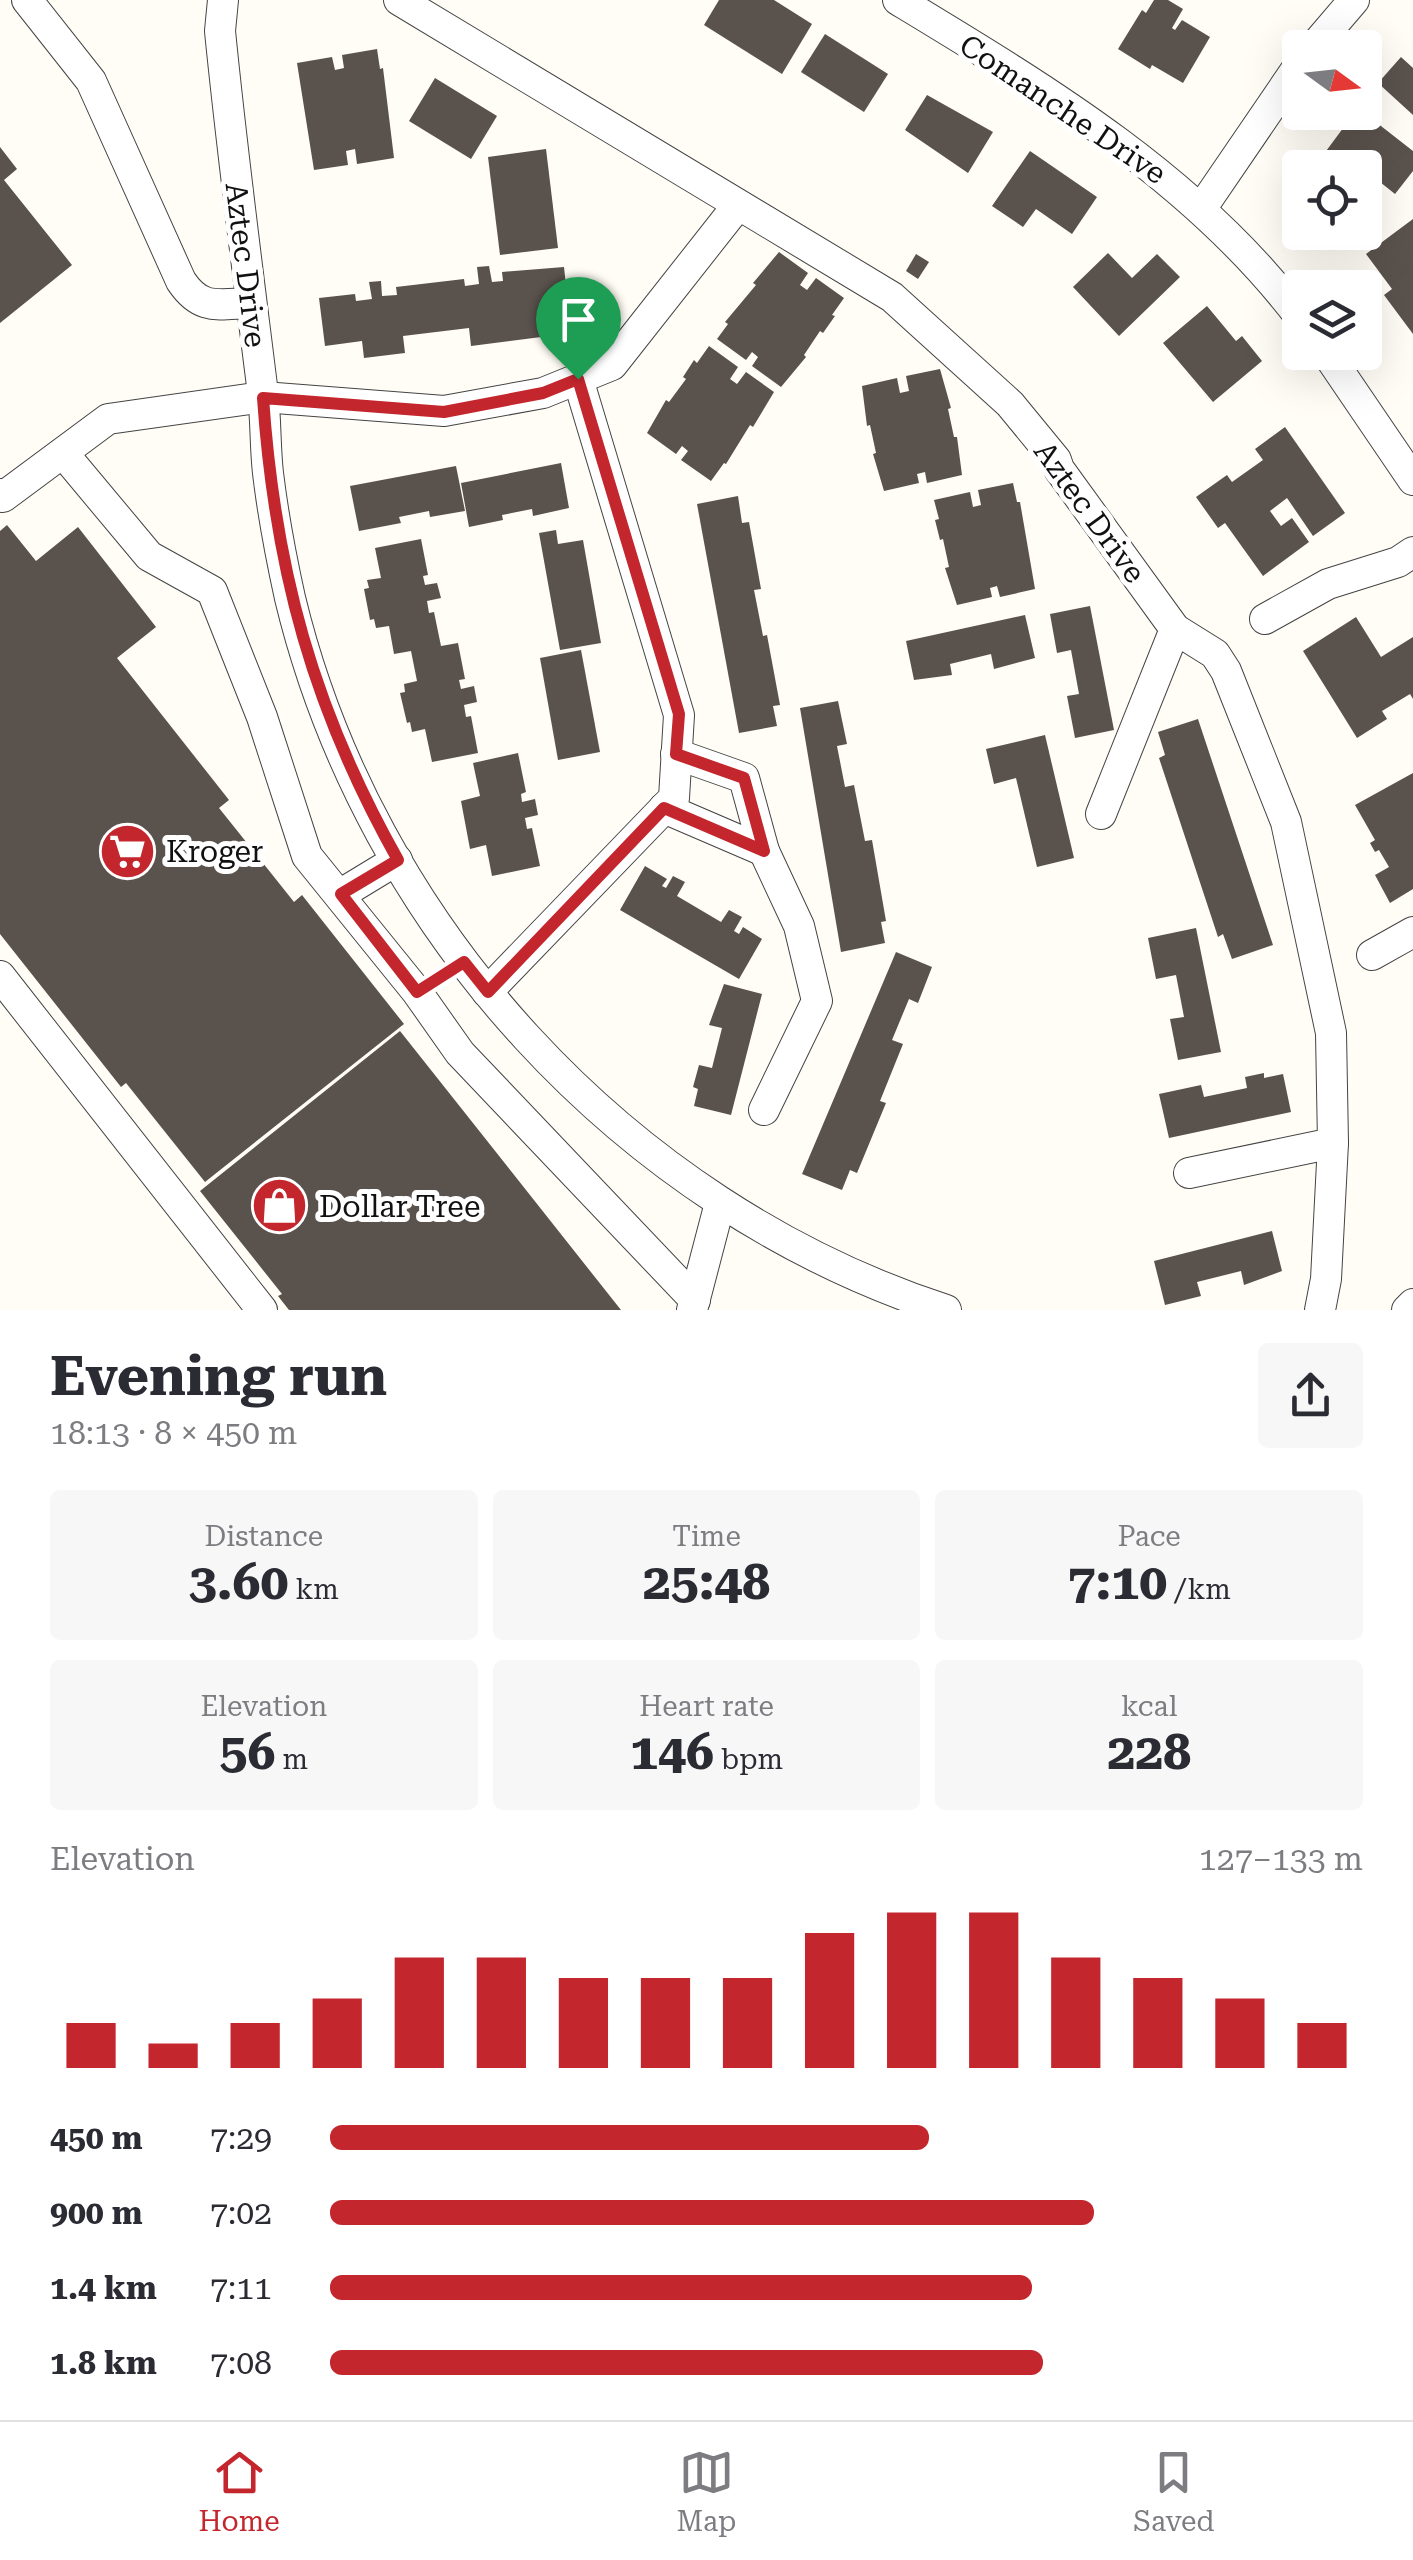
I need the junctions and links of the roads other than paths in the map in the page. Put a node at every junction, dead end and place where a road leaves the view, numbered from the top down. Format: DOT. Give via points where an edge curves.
graph roads {
  1 [pos="27,0"];
  2 [pos="222,0"];
  3 [pos="400,0"];
  4 [pos="898,0"];
  5 [pos="1354,0"];
  6 [pos="1328,30"];
  7 [pos="1282,91"];
  8 [pos="738,206"];
  9 [pos="1201,210"];
  10 [pos="1282,296"];
  11 [pos="250,303"];
  12 [pos="1338,370"];
  13 [pos="578,379"];
  14 [pos="263,398"];
  15 [pos="63,452"];
  16 [pos="1413,480"];
  17 [pos="0,494"];
  18 [pos="1413,552"];
  19 [pos="1264,619"];
  20 [pos="1175,629"];
  21 [pos="676,754"];
  22 [pos="664,808"];
  23 [pos="1101,814"];
  24 [pos="764,851"];
  25 [pos="398,860"];
  26 [pos="341,894"];
  27 [pos="1413,932"];
  28 [pos="1372,955"];
  29 [pos="464,962"];
  30 [pos="0,976"];
  31 [pos="417,992"];
  32 [pos="488,992"];
  33 [pos="764,1110"];
  34 [pos="1332,1142"];
  35 [pos="1189,1172"];
  36 [pos="720,1203"];
  37 [pos="1413,1304"];
  38 [pos="694,1305"];
  39 [pos="262,1310"];
  40 [pos="946,1310"];
  41 [pos="1320,1310"];
  42 [pos="1407,1310"];
  1 -- 11 [label="street" via="91,81 181,282 210,305"];
  2 -- 11 [label="street, Aztec Drive"];
  3 -- 8 [label="street, Aztec Drive"];
  4 -- 9 [label="street, Comanche Drive" via="1084,116"];
  5 -- 6 [label="street"];
  7 -- 9 [label="street"];
  8 -- 13 [label="street" via="612,366"];
  8 -- 20 [label="street, Aztec Drive" via="892,297 1010,404"];
  9 -- 10 [label="street, Comanche Drive"];
  11 -- 14 [label="street, Aztec Drive"];
  12 -- 16 [label="street"];
  13 -- 14 [label="street" via="543,393 444,412"];
  13 -- 21 [label="street" via="679,714"];
  14 -- 15 [label="street" via="108,419"];
  14 -- 25 [label="street, Aztec Drive" via="268,474 290,599 337,738"];
  15 -- 17 [label="street"];
  15 -- 26 [label="street" via="149,556 212,591 307,856"];
  18 -- 19 [label="street" via="1328,584"];
  20 -- 23 [label="street"];
  20 -- 34 [label="street, Aztec Drive" via="1215,654 1226,671 1286,822 1331,1034"];
  21 -- 22 [label="street" via="674,798"];
  21 -- 24 [label="street" via="744,778"];
  22 -- 24 [label="street"];
  22 -- 32 [label="street"];
  24 -- 33 [label="street" via="800,926 817,1002"];
  25 -- 26 [label="street"];
  25 -- 29 [label="street, Aztec Drive"];
  26 -- 31 [label="street"];
  27 -- 28 [label="street"];
  29 -- 31 [label="street"];
  29 -- 32 [label="street, Aztec Drive"];
  30 -- 39 [label="street"];
  31 -- 38 [label="street" via="460,1053"];
  32 -- 36 [label="street, Aztec Drive" via="557,1071"];
  34 -- 35 [label="street"];
  34 -- 41 [label="street, Aztec Drive"];
  36 -- 38 [label="street"];
  36 -- 40 [label="street, Aztec Drive" via="823,1260"];
  37 -- 42 [label="street"];
}
